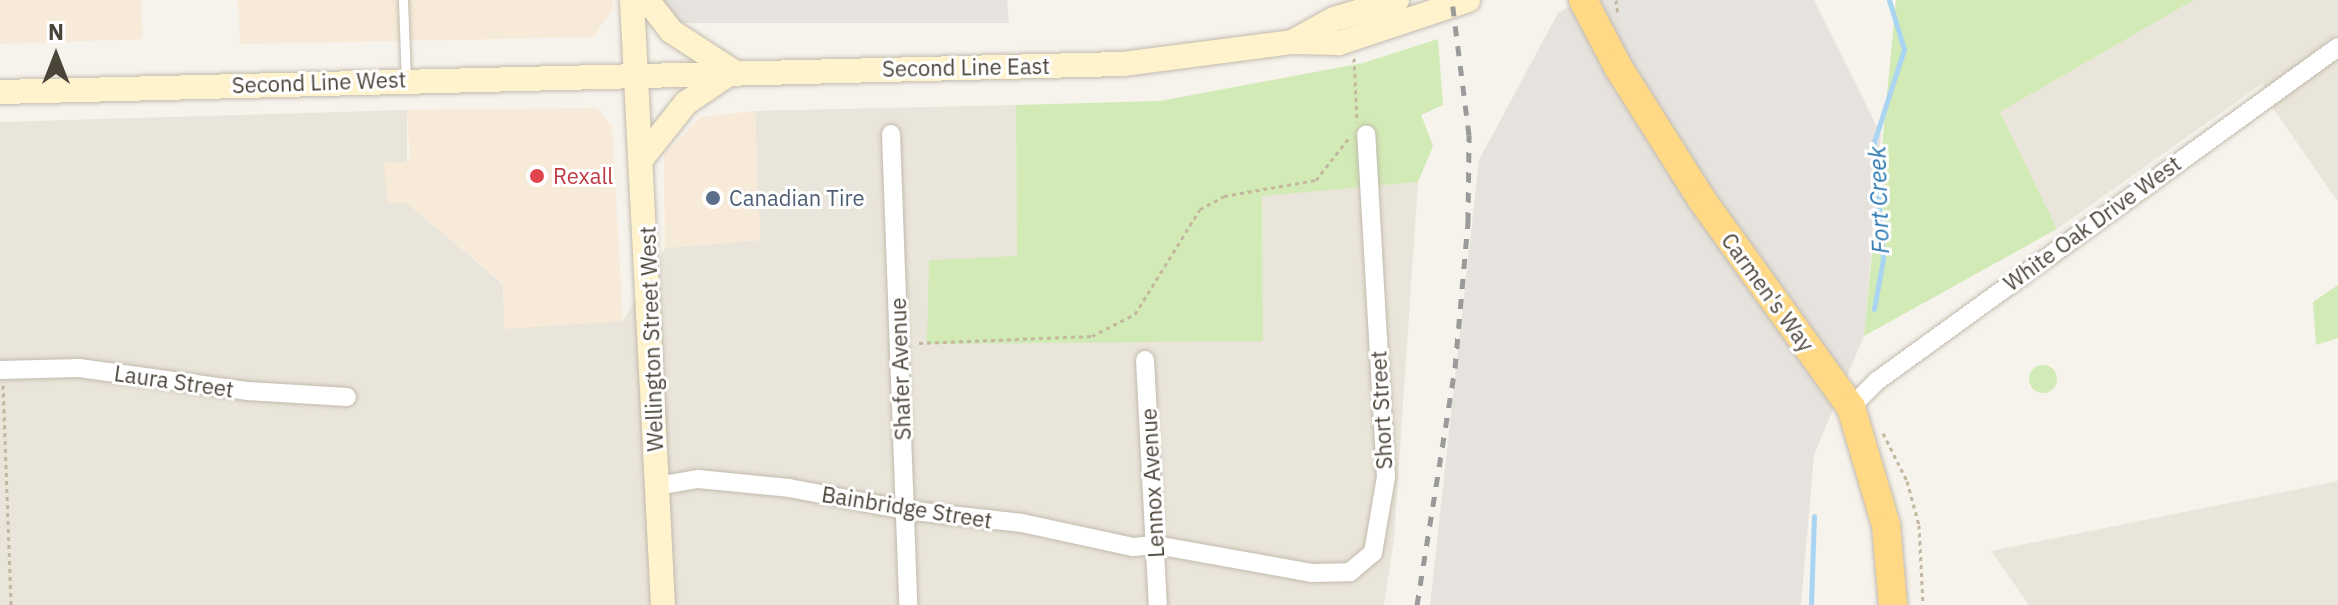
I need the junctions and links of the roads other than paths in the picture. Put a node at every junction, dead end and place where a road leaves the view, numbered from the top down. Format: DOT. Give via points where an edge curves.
graph roads {
  1 [pos="403,0"];
  2 [pos="632,0"];
  3 [pos="647,0"];
  4 [pos="1397,0"];
  5 [pos="1468,0"];
  6 [pos="1583,0"];
  7 [pos="1605,0"];
  8 [pos="1292,42"];
  9 [pos="2338,47"];
  10 [pos="1609,50"];
  11 [pos="733,71"];
  12 [pos="639,72"];
  13 [pos="406,80"];
  14 [pos="0,92"];
  15 [pos="891,134"];
  16 [pos="1366,135"];
  17 [pos="643,157"];
  18 [pos="1145,360"];
  19 [pos="1,370"];
  20 [pos="347,397"];
  21 [pos="1851,407"];
  22 [pos="657,486"];
  23 [pos="905,510"];
  24 [pos="1156,545"];
  25 [pos="663,605"];
  26 [pos="908,605"];
  27 [pos="1158,605"];
  28 [pos="1893,605"];
  1 -- 13 [label="lane"];
  2 -- 12 [label="main road, Wellington Street West"];
  3 -- 11 [label="main road" via="671,31"];
  4 -- 8 [label="main road, Second Line East" via="1334,19"];
  5 -- 8 [label="main road, Second Line East" via="1391,30 1339,43"];
  6 -- 10 [label="highway, Carmen's Way"];
  7 -- 10 [label="highway"];
  8 -- 11 [label="main road, Second Line East" via="1123,64"];
  9 -- 21 [label="street, White Oak Drive West" via="1877,381"];
  10 -- 21 [label="highway, Carmen's Way" via="1702,200"];
  11 -- 12 [label="main road, Second Line East"];
  11 -- 17 [label="main road" via="686,103"];
  12 -- 13 [label="main road, Second Line West"];
  12 -- 17 [label="main road, Wellington Street West"];
  13 -- 14 [label="main road, Second Line West"];
  15 -- 23 [label="street, Shafer Avenue"];
  16 -- 24 [label="street, Short Street" via="1386,477 1373,553 1350,572 1311,573"];
  17 -- 22 [label="main road, Wellington Street West"];
  18 -- 24 [label="street, Lennox Avenue"];
  19 -- 20 [label="street, Laura Street" via="79,368 248,391"];
  21 -- 28 [label="highway, Carmen's Way" via="1886,525"];
  22 -- 23 [label="street, Bainbridge Street" via="698,479 789,488"];
  22 -- 25 [label="main road, Wellington Street West"];
  23 -- 24 [label="street, Bainbridge Street" via="1022,523 1133,547"];
  23 -- 26 [label="street, Shafer Avenue"];
  24 -- 27 [label="street, Lennox Avenue"];
}
